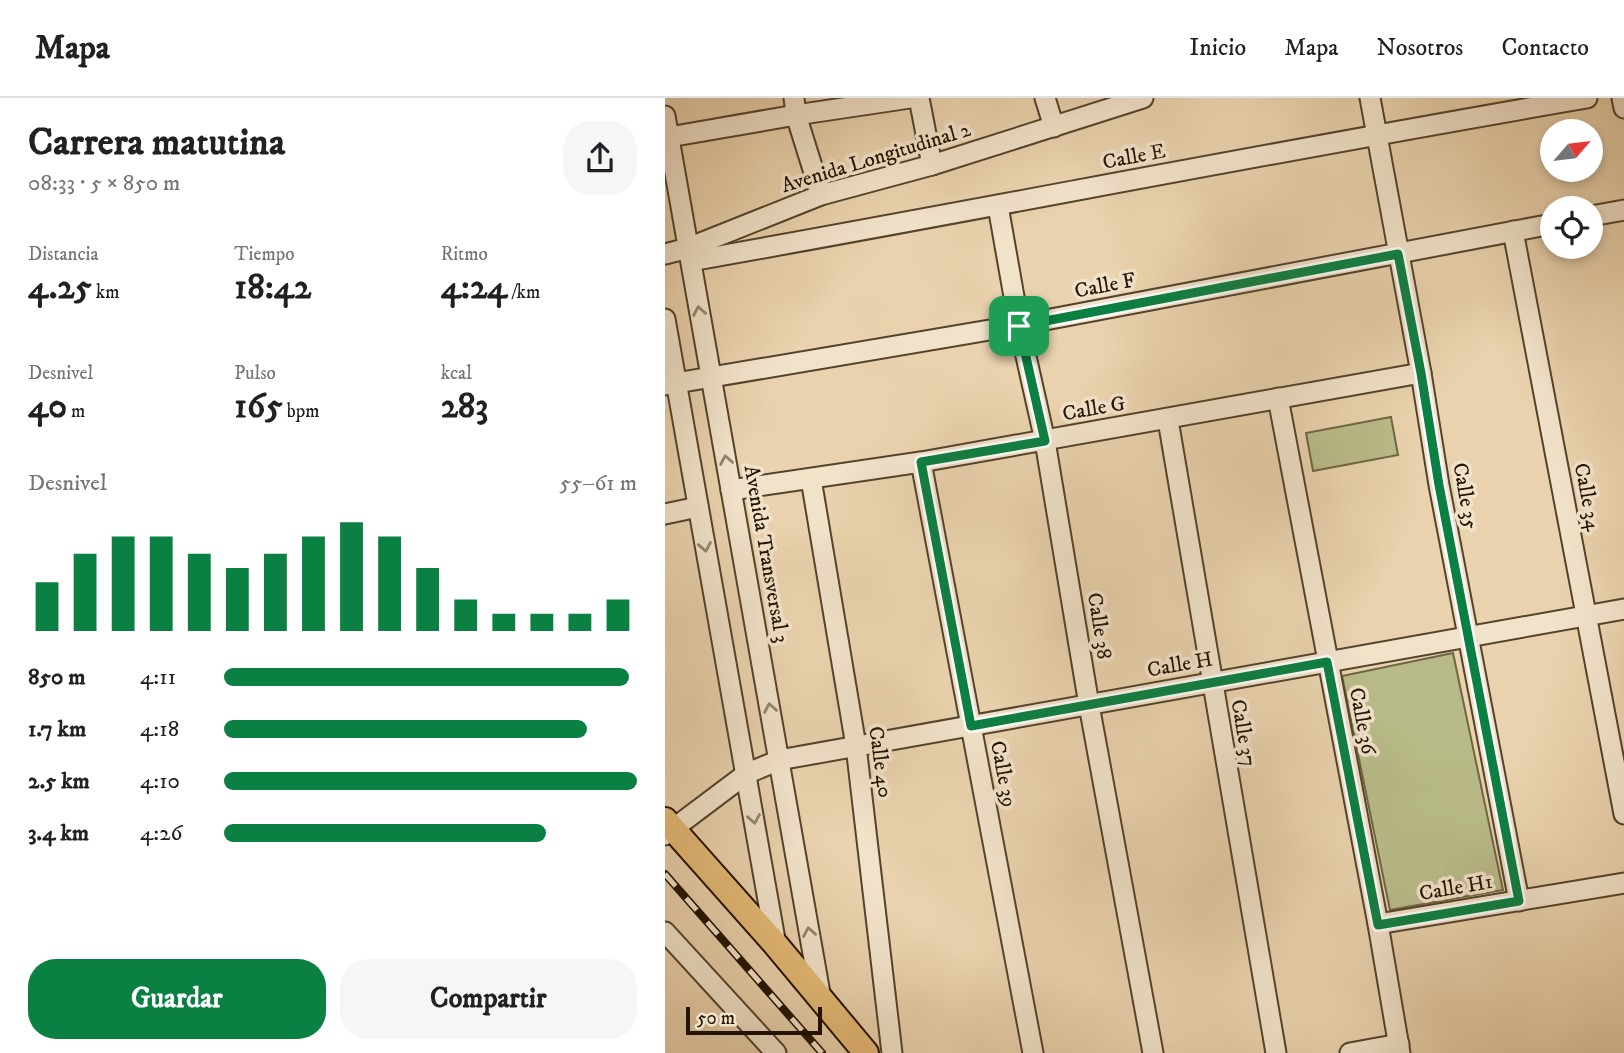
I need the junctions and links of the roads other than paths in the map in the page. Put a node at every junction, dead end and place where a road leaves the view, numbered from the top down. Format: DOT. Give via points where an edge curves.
graph roads {
  1 [pos="910,98"];
  2 [pos="919,98"];
  3 [pos="1045,98"];
  4 [pos="1143,98"];
  5 [pos="1370,98"];
  6 [pos="1587,98"];
  7 [pos="1622,98"];
  8 [pos="795,106"];
  9 [pos="1624,108"];
  10 [pos="665,116"];
  11 [pos="1054,127"];
  12 [pos="1376,134"];
  13 [pos="669,137"];
  14 [pos="932,165"];
  15 [pos="821,195"];
  16 [pos="998,206"];
  17 [pos="1624,210"];
  18 [pos="1603,214"];
  19 [pos="1540,225"];
  20 [pos="1513,231"];
  21 [pos="665,254"];
  22 [pos="689,254"];
  23 [pos="1398,254"];
  24 [pos="665,319"];
  25 [pos="1019,326"];
  26 [pos="1421,373"];
  27 [pos="711,378"];
  28 [pos="671,384"];
  29 [pos="1278,398"];
  30 [pos="1168,419"];
  31 [pos="1045,441"];
  32 [pos="921,462"];
  33 [pos="811,479"];
  34 [pos="731,491"];
  35 [pos="698,507"];
  36 [pos="665,514"];
  37 [pos="1624,609"];
  38 [pos="1586,616"];
  39 [pos="1468,637"];
  40 [pos="1327,662"];
  41 [pos="1212,683"];
  42 [pos="1089,705"];
  43 [pos="971,726"];
  44 [pos="856,746"];
  45 [pos="779,760"];
  46 [pos="746,774"];
  47 [pos="1624,814"];
  48 [pos="668,828"];
  49 [pos="1624,883"];
  50 [pos="1519,901"];
  51 [pos="1378,925"];
  52 [pos="665,932"];
  53 [pos="776,945"];
  54 [pos="821,999"];
  55 [pos="1400,1049"];
  56 [pos="776,1053"];
  57 [pos="866,1053"];
  58 [pos="892,1053"];
  59 [pos="1033,1053"];
  60 [pos="1153,1053"];
  61 [pos="1276,1053"];
  62 [pos="1350,1053"];
  1 -- 8 [label="street"];
  2 -- 14 [label="street"];
  3 -- 11 [label="street"];
  4 -- 11 [label="street, Avenida Longitudinal 2"];
  5 -- 12 [label="street, Calle 35"];
  6 -- 12 [label="street, Calle E"];
  7 -- 9 [label="street"];
  8 -- 13 [label="street"];
  8 -- 15 [label="street"];
  10 -- 13 [label="street, Avenida Transversal 3"];
  11 -- 14 [label="street, Avenida Longitudinal 2"];
  12 -- 16 [label="street, Calle E"];
  12 -- 23 [label="street, Calle 35"];
  13 -- 22 [label="street, Avenida Transversal 3"];
  14 -- 15 [label="street, Avenida Longitudinal 2"];
  15 -- 22 [label="street, Avenida Longitudinal 2"];
  16 -- 22 [label="street, Calle E"];
  16 -- 25 [label="street, Calle 38"];
  17 -- 18 [label="street"];
  19 -- 20 [label="street, Calle F"];
  20 -- 23 [label="street, Calle F"];
  20 -- 38 [label="street, Calle 34"];
  21 -- 22 [label="street, Avenida Longitudinal 2"];
  27 -- 22 [label="street, Avenida Transversal 3, one-way"];
  23 -- 25 [label="street, Calle F"];
  23 -- 26 [label="street, Calle 35"];
  24 -- 28 [label="street"];
  25 -- 27 [label="street, Calle F"];
  25 -- 31 [label="street, Calle 38"];
  26 -- 29 [label="street, Calle G"];
  26 -- 39 [label="street, Calle 35"];
  27 -- 28 [label="street, Calle F"];
  34 -- 27 [label="street, Avenida Transversal 3, one-way"];
  28 -- 35 [label="street"];
  29 -- 30 [label="street, Calle G"];
  29 -- 40 [label="street, Calle 36"];
  30 -- 31 [label="street, Calle G"];
  30 -- 41 [label="street, Calle 37"];
  31 -- 32 [label="street, Calle G"];
  31 -- 42 [label="street, Calle 38"];
  32 -- 33 [label="street, Calle G"];
  32 -- 43 [label="street, Calle 39"];
  33 -- 34 [label="street, Calle G"];
  33 -- 44 [label="street, Calle 40"];
  45 -- 34 [label="street, Avenida Transversal 3, one-way"];
  35 -- 36 [label="street"];
  35 -- 46 [label="street, one-way"];
  37 -- 38 [label="street, Calle H"];
  38 -- 39 [label="street, Calle H"];
  38 -- 47 [label="street, Calle 34"];
  39 -- 40 [label="street, Calle H"];
  39 -- 50 [label="street, Calle 35"];
  40 -- 41 [label="street, Calle H"];
  40 -- 51 [label="street, Calle 36"];
  41 -- 42 [label="street, Calle H"];
  41 -- 61 [label="street, Calle 37"];
  42 -- 43 [label="street, Calle H"];
  42 -- 60 [label="street, Calle 38"];
  43 -- 44 [label="street, Calle H"];
  43 -- 59 [label="street, Calle 39"];
  44 -- 45 [label="street, Calle H"];
  44 -- 58 [label="street, Calle 40"];
  45 -- 46 [label="street, Calle H"];
  54 -- 45 [label="street, Avenida Transversal 3, one-way"];
  46 -- 48 [label="street, Calle H"];
  46 -- 53 [label="street, one-way"];
  48 -- 53 [label="main road"];
  49 -- 50 [label="street, Calle H1"];
  50 -- 51 [label="street, Calle H1"];
  51 -- 55 [label="street, Calle 36"];
  52 -- 56 [label="street"];
  53 -- 54 [label="main road"];
  54 -- 57 [label="main road"];
  55 -- 62 [label="street"];
}
